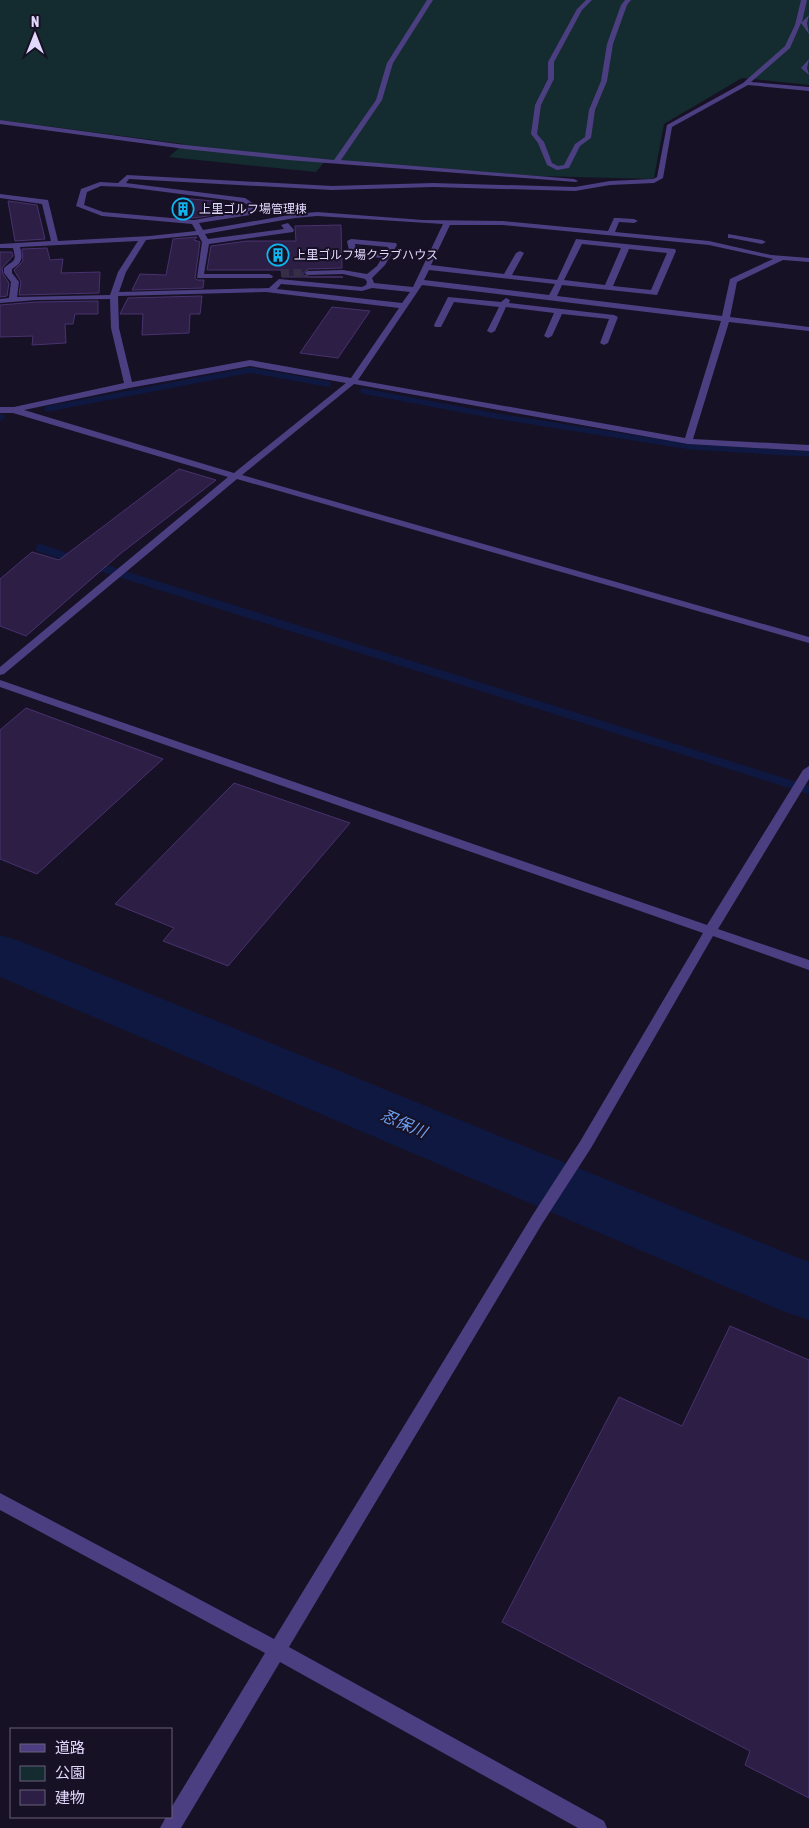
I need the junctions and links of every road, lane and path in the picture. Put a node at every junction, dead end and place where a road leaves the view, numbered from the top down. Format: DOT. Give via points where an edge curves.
graph roads {
  1 [pos="430,0"];
  2 [pos="589,0"];
  3 [pos="628,0"];
  4 [pos="804,0"];
  5 [pos="809,17"];
  6 [pos="809,32"];
  7 [pos="809,61"];
  8 [pos="809,73"];
  9 [pos="746,83"];
  10 [pos="809,89"];
  11 [pos="0,122"];
  12 [pos="336,162"];
  13 [pos="610,183"];
  14 [pos="120,184"];
  15 [pos="0,196"];
  16 [pos="634,221"];
  17 [pos="194,222"];
  18 [pos="447,223"];
  19 [pos="285,225"];
  20 [pos="201,233"];
  21 [pos="610,234"];
  22 [pos="771,235"];
  23 [pos="731,236"];
  24 [pos="143,239"];
  25 [pos="55,242"];
  26 [pos="206,242"];
  27 [pos="762,242"];
  28 [pos="16,245"];
  29 [pos="0,246"];
  30 [pos="626,246"];
  31 [pos="520,253"];
  32 [pos="758,254"];
  33 [pos="387,256"];
  34 [pos="782,258"];
  35 [pos="809,260"];
  36 [pos="426,267"];
  37 [pos="308,273"];
  38 [pos="507,276"];
  39 [pos="280,277"];
  40 [pos="369,281"];
  41 [pos="559,282"];
  42 [pos="417,286"];
  43 [pos="608,288"];
  44 [pos="271,291"];
  45 [pos="510,293"];
  46 [pos="114,296"];
  47 [pos="552,298"];
  48 [pos="0,300"];
  49 [pos="13,300"];
  50 [pos="504,305"];
  51 [pos="404,306"];
  52 [pos="559,311"];
  53 [pos="725,320"];
  54 [pos="438,325"];
  55 [pos="809,329"];
  56 [pos="491,331"];
  57 [pos="548,336"];
  58 [pos="604,343"];
  59 [pos="354,380"];
  60 [pos="129,385"];
  61 [pos="0,410"];
  62 [pos="14,410"];
  63 [pos="688,441"];
  64 [pos="809,448"];
  65 [pos="235,476"];
  66 [pos="809,640"];
  67 [pos="0,672"];
  68 [pos="0,682"];
  69 [pos="809,770"];
  70 [pos="710,931"];
  71 [pos="809,965"];
  72 [pos="0,1501"];
  73 [pos="277,1650"];
  74 [pos="170,1828"];
  75 [pos="597,1828"];
  1 -- 12 [label="street" via="390,63 379,100"];
  2 -- 3 [label="street" via="580,9 551,62 551,79 538,105 534,134 541,142 549,164 557,168 567,167 577,145 588,138 592,110 604,81 610,44"];
  4 -- 9 [label="street" via="798,25 788,46"];
  5 -- 6 [label="street" via="804,23"];
  7 -- 8 [label="street" via="804,68"];
  9 -- 10 [label="street"];
  9 -- 13 [label="street" via="669,126 660,178"];
  11 -- 12 [label="street" via="185,148"];
  12 -- 13 [label="street"];
  13 -- 14 [label="street" via="575,189 433,185 332,188 127,177"];
  14 -- 17 [label="street" via="100,184 84,191 80,206 102,214"];
  14 -- 17 [label="street" via="245,200 253,206 247,213"];
  15 -- 25 [label="street" via="45,202"];
  16 -- 21 [label="street" via="617,220"];
  17 -- 20 [label="street"];
  18 -- 20 [label="street" via="317,214"];
  18 -- 21 [label="street" via="503,223"];
  18 -- 36 [label="street"];
  19 -- 26 [label="street" via="290,230"];
  20 -- 24 [label="street"];
  20 -- 26 [label="street"];
  21 -- 32 [label="street" via="709,244"];
  22 -- 27 [label="street"];
  23 -- 27 [label="street"];
  24 -- 25 [label="street"];
  24 -- 46 [label="street" via="119,280"];
  25 -- 28 [label="street"];
  26 -- 39 [label="street" via="200,276"];
  27 -- 32 [label="street"];
  28 -- 29 [label="street"];
  28 -- 49 [label="street" via="20,257 8,268 15,282"];
  30 -- 41 [label="street" via="578,241"];
  30 -- 43 [label="street"];
  30 -- 43 [label="street" via="672,251 654,293"];
  31 -- 38 [label="street"];
  32 -- 34 [label="street"];
  33 -- 33 [label="street" via="393,245 351,241 353,253"];
  33 -- 40 [label="street"];
  34 -- 35 [label="street"];
  34 -- 53 [label="street" via="733,280"];
  36 -- 38 [label="street"];
  36 -- 42 [label="street"];
  37 -- 40 [label="street" via="343,272"];
  38 -- 41 [label="street"];
  39 -- 40 [label="street" via="362,289"];
  39 -- 44 [label="street"];
  40 -- 42 [label="street"];
  41 -- 43 [label="street"];
  41 -- 47 [label="street"];
  42 -- 45 [label="street"];
  42 -- 51 [label="street"];
  44 -- 46 [label="street"];
  44 -- 51 [label="street"];
  45 -- 47 [label="street"];
  45 -- 50 [label="street"];
  46 -- 49 [label="street"];
  46 -- 60 [label="street" via="114,324"];
  47 -- 53 [label="street"];
  48 -- 49 [label="street"];
  50 -- 52 [label="street"];
  50 -- 54 [label="street" via="451,300"];
  50 -- 56 [label="street"];
  51 -- 59 [label="street"];
  52 -- 57 [label="street"];
  52 -- 58 [label="street" via="614,317"];
  53 -- 55 [label="street"];
  53 -- 63 [label="street"];
  59 -- 60 [label="street" via="250,363"];
  59 -- 63 [label="street"];
  59 -- 65 [label="street"];
  60 -- 62 [label="street"];
  61 -- 62 [label="street"];
  62 -- 65 [label="street"];
  63 -- 64 [label="street"];
  65 -- 66 [label="street"];
  65 -- 67 [label="street"];
  68 -- 70 [label="street"];
  69 -- 70 [label="street"];
  70 -- 71 [label="street"];
  70 -- 73 [label="street" via="586,1144 540,1214"];
  72 -- 73 [label="street"];
  73 -- 74 [label="street"];
  73 -- 75 [label="street"];
}
